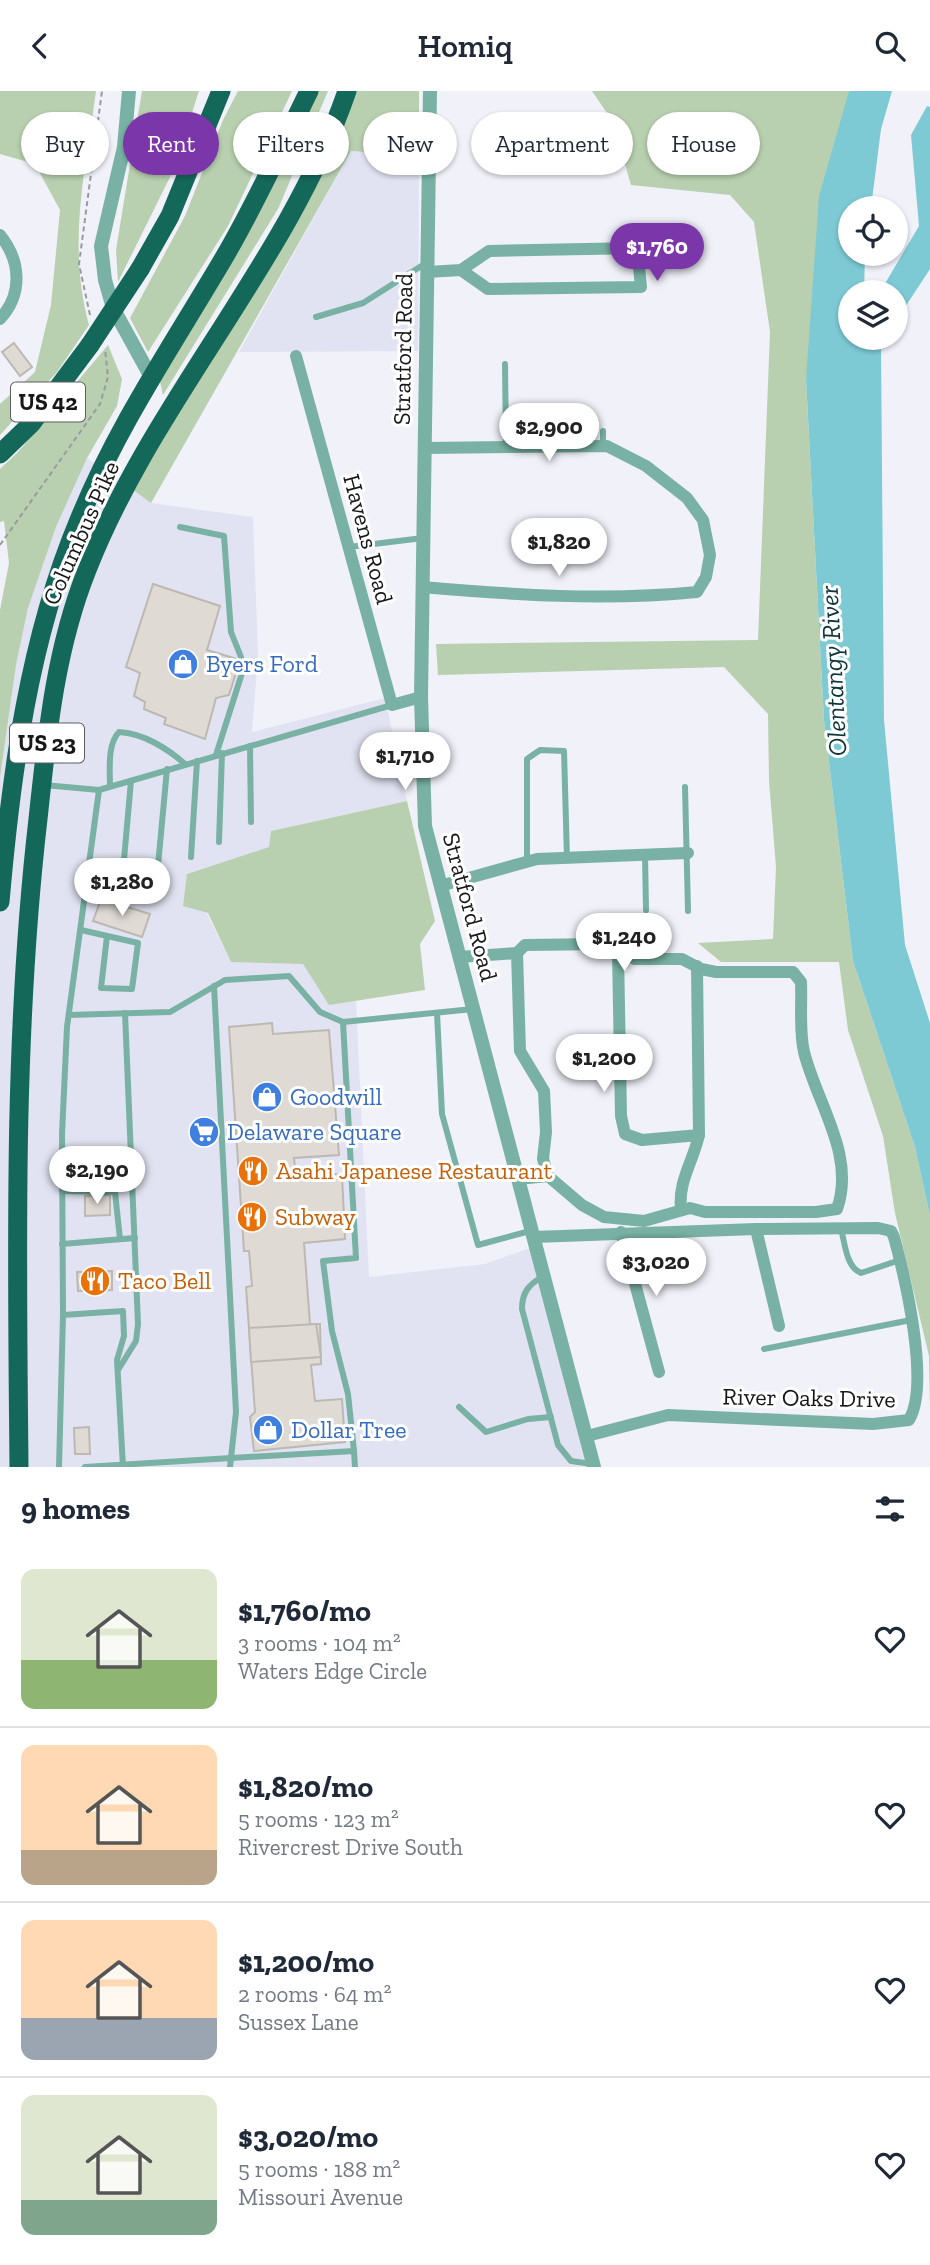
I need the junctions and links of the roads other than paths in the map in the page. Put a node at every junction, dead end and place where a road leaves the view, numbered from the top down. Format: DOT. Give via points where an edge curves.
graph roads {
  1 [pos="129,91"];
  2 [pos="220,91"];
  3 [pos="309,91"];
  4 [pos="347,91"];
  5 [pos="430,91"];
  6 [pos="1,237"];
  7 [pos="427,267"];
  8 [pos="461,271"];
  9 [pos="316,317"];
  10 [pos="0,319"];
  11 [pos="296,356"];
  12 [pos="505,364"];
  13 [pos="151,377"];
  14 [pos="603,431"];
  15 [pos="149,444"];
  16 [pos="603,446"];
  17 [pos="424,447"];
  18 [pos="506,449"];
  19 [pos="0,454"];
  20 [pos="180,527"];
  21 [pos="423,538"];
  22 [pos="349,547"];
  23 [pos="422,587"];
  24 [pos="421,698"];
  25 [pos="392,705"];
  26 [pos="250,745"];
  27 [pos="219,754"];
  28 [pos="197,761"];
  29 [pos="184,764"];
  30 [pos="167,769"];
  31 [pos="131,781"];
  32 [pos="41,785"];
  33 [pos="110,786"];
  34 [pos="685,787"];
  35 [pos="99,790"];
  36 [pos="251,822"];
  37 [pos="219,842"];
  38 [pos="688,853"];
  39 [pos="645,855"];
  40 [pos="191,857"];
  41 [pos="566,858"];
  42 [pos="527,862"];
  43 [pos="122,882"];
  44 [pos="440,886"];
  45 [pos="156,887"];
  46 [pos="0,902"];
  47 [pos="646,910"];
  48 [pos="688,912"];
  49 [pos="81,930"];
  50 [pos="107,936"];
  51 [pos="618,951"];
  52 [pos="517,953"];
  53 [pos="459,957"];
  54 [pos="697,966"];
  55 [pos="214,986"];
  56 [pos="473,1009"];
  57 [pos="125,1013"];
  58 [pos="437,1013"];
  59 [pos="69,1015"];
  60 [pos="343,1022"];
  61 [pos="699,1135"];
  62 [pos="548,1176"];
  63 [pos="518,1179"];
  64 [pos="62,1191"];
  65 [pos="681,1209"];
  66 [pos="840,1227"];
  67 [pos="756,1229"];
  68 [pos="621,1233"];
  69 [pos="533,1234"];
  70 [pos="135,1238"];
  71 [pos="120,1239"];
  72 [pos="62,1244"];
  73 [pos="900,1260"];
  74 [pos="544,1276"];
  75 [pos="63,1315"];
  76 [pos="917,1319"];
  77 [pos="779,1325"];
  78 [pos="764,1349"];
  79 [pos="117,1371"];
  80 [pos="659,1372"];
  81 [pos="459,1406"];
  82 [pos="551,1417"];
  83 [pos="587,1436"];
  84 [pos="354,1451"];
  85 [pos="231,1458"];
  86 [pos="123,1466"];
  87 [pos="594,1466"];
  88 [pos="19,1467"];
  89 [pos="60,1467"];
  90 [pos="85,1467"];
  91 [pos="230,1467"];
  92 [pos="355,1467"];
  1 -- 13 [label="street" via="124,147 101,246 113,308"];
  2 -- 19 [label="highway, US 42, bridge" via="170,216 96,342 31,424"];
  3 -- 13 [label="highway, Columbus Pike / US 23" via="225,256"];
  4 -- 15 [label="highway, Columbus Pike / US 23" via="293,208"];
  5 -- 7 [label="street, Stratford Road"];
  6 -- 10 [label="street" via="15,260 17,277 16,292"];
  7 -- 8 [label="street"];
  7 -- 9 [label="lane" via="363,303"];
  7 -- 17 [label="street, Stratford Road"];
  8 -- 8 [label="street" via="488,289 641,287 636,248 489,251"];
  11 -- 22 [label="street, Havens Road"];
  12 -- 18 [label="lane"];
  13 -- 15 [label="highway" via="157,406"];
  13 -- 46 [label="highway, Columbus Pike / US 23" via="79,518 49,604 19,749"];
  14 -- 16 [label="lane"];
  15 -- 32 [label="highway, Columbus Pike / US 23" via="88,568 64,636"];
  16 -- 18 [label="street"];
  16 -- 23 [label="street" via="646,466 674,487 703,520 710,555 706,577 697,592 602,596"];
  17 -- 18 [label="street"];
  17 -- 21 [label="street, Stratford Road"];
  20 -- 27 [label="lane" via="224,536 231,632 243,670"];
  21 -- 22 [label="lane"];
  21 -- 23 [label="street, Stratford Road"];
  22 -- 25 [label="street, Havens Road"];
  23 -- 24 [label="street, Stratford Road"];
  24 -- 25 [label="street"];
  24 -- 44 [label="street, Stratford Road" via="425,825"];
  25 -- 26 [label="lane"];
  26 -- 27 [label="lane"];
  26 -- 36 [label="lane"];
  27 -- 28 [label="lane"];
  27 -- 37 [label="lane"];
  28 -- 29 [label="lane"];
  28 -- 40 [label="lane"];
  29 -- 30 [label="lane"];
  29 -- 33 [label="lane" via="170,751 119,732 111,751"];
  30 -- 31 [label="lane"];
  30 -- 45 [label="lane"];
  31 -- 33 [label="lane"];
  31 -- 43 [label="lane"];
  32 -- 35 [label="lane"];
  32 -- 88 [label="highway, Columbus Pike / US 23" via="22,1012 17,1165"];
  33 -- 35 [label="lane"];
  34 -- 38 [label="lane"];
  35 -- 49 [label="lane"];
  38 -- 39 [label="street"];
  38 -- 48 [label="lane"];
  39 -- 41 [label="street"];
  39 -- 47 [label="lane"];
  41 -- 42 [label="street"];
  41 -- 42 [label="lane" via="565,751 540,750 527,759"];
  42 -- 44 [label="street"];
  44 -- 53 [label="street, Stratford Road"];
  49 -- 50 [label="lane"];
  49 -- 59 [label="lane"];
  50 -- 50 [label="lane" via="138,943 132,989 101,988"];
  51 -- 52 [label="street" via="604,944 525,945"];
  51 -- 54 [label="street" via="635,959 682,959"];
  51 -- 61 [label="street" via="625,1134 642,1140"];
  52 -- 53 [label="street"];
  52 -- 62 [label="street" via="520,1051 544,1091 543,1159"];
  53 -- 56 [label="street, Stratford Road"];
  54 -- 61 [label="street"];
  54 -- 65 [label="street" via="716,972 793,972 801,982 804,1051 837,1140 842,1196 837,1209 831,1211"];
  55 -- 57 [label="lane" via="170,1012"];
  55 -- 60 [label="lane" via="225,980 289,976 320,1012"];
  55 -- 85 [label="lane" via="236,1412"];
  56 -- 58 [label="lane"];
  56 -- 63 [label="street, Stratford Road"];
  57 -- 59 [label="lane"];
  57 -- 70 [label="lane"];
  58 -- 60 [label="lane"];
  58 -- 69 [label="lane" via="442,1114 478,1245"];
  59 -- 64 [label="lane"];
  60 -- 84 [label="lane" via="356,1258 323,1261"];
  61 -- 65 [label="street" via="681,1183"];
  62 -- 63 [label="street"];
  62 -- 65 [label="street" via="604,1217 624,1221 661,1218"];
  63 -- 69 [label="street, Stratford Road"];
  64 -- 71 [label="lane" via="115,1192"];
  64 -- 72 [label="lane"];
  66 -- 67 [label="street"];
  66 -- 73 [label="street, River Oaks Drive" via="891,1231"];
  66 -- 73 [label="lane" via="856,1272"];
  67 -- 68 [label="street"];
  67 -- 77 [label="street"];
  68 -- 69 [label="street"];
  68 -- 80 [label="street"];
  69 -- 74 [label="street, Stratford Road"];
  70 -- 71 [label="lane"];
  70 -- 79 [label="lane" via="136,1341"];
  71 -- 72 [label="lane"];
  72 -- 75 [label="lane"];
  73 -- 76 [label="street, River Oaks Drive"];
  74 -- 82 [label="lane" via="527,1289 522,1309"];
  74 -- 83 [label="street, Stratford Road"];
  75 -- 79 [label="lane" via="123,1311"];
  75 -- 89 [label="lane"];
  76 -- 78 [label="lane"];
  76 -- 83 [label="street, River Oaks Drive" via="922,1344 922,1403 909,1420 873,1425 668,1415"];
  79 -- 86 [label="lane"];
  81 -- 82 [label="lane" via="486,1432"];
  82 -- 87 [label="lane" via="563,1454 571,1461"];
  83 -- 87 [label="street, Stratford Road"];
  84 -- 85 [label="lane"];
  84 -- 92 [label="lane"];
  85 -- 86 [label="lane"];
  85 -- 91 [label="lane"];
  86 -- 90 [label="lane"];
}
